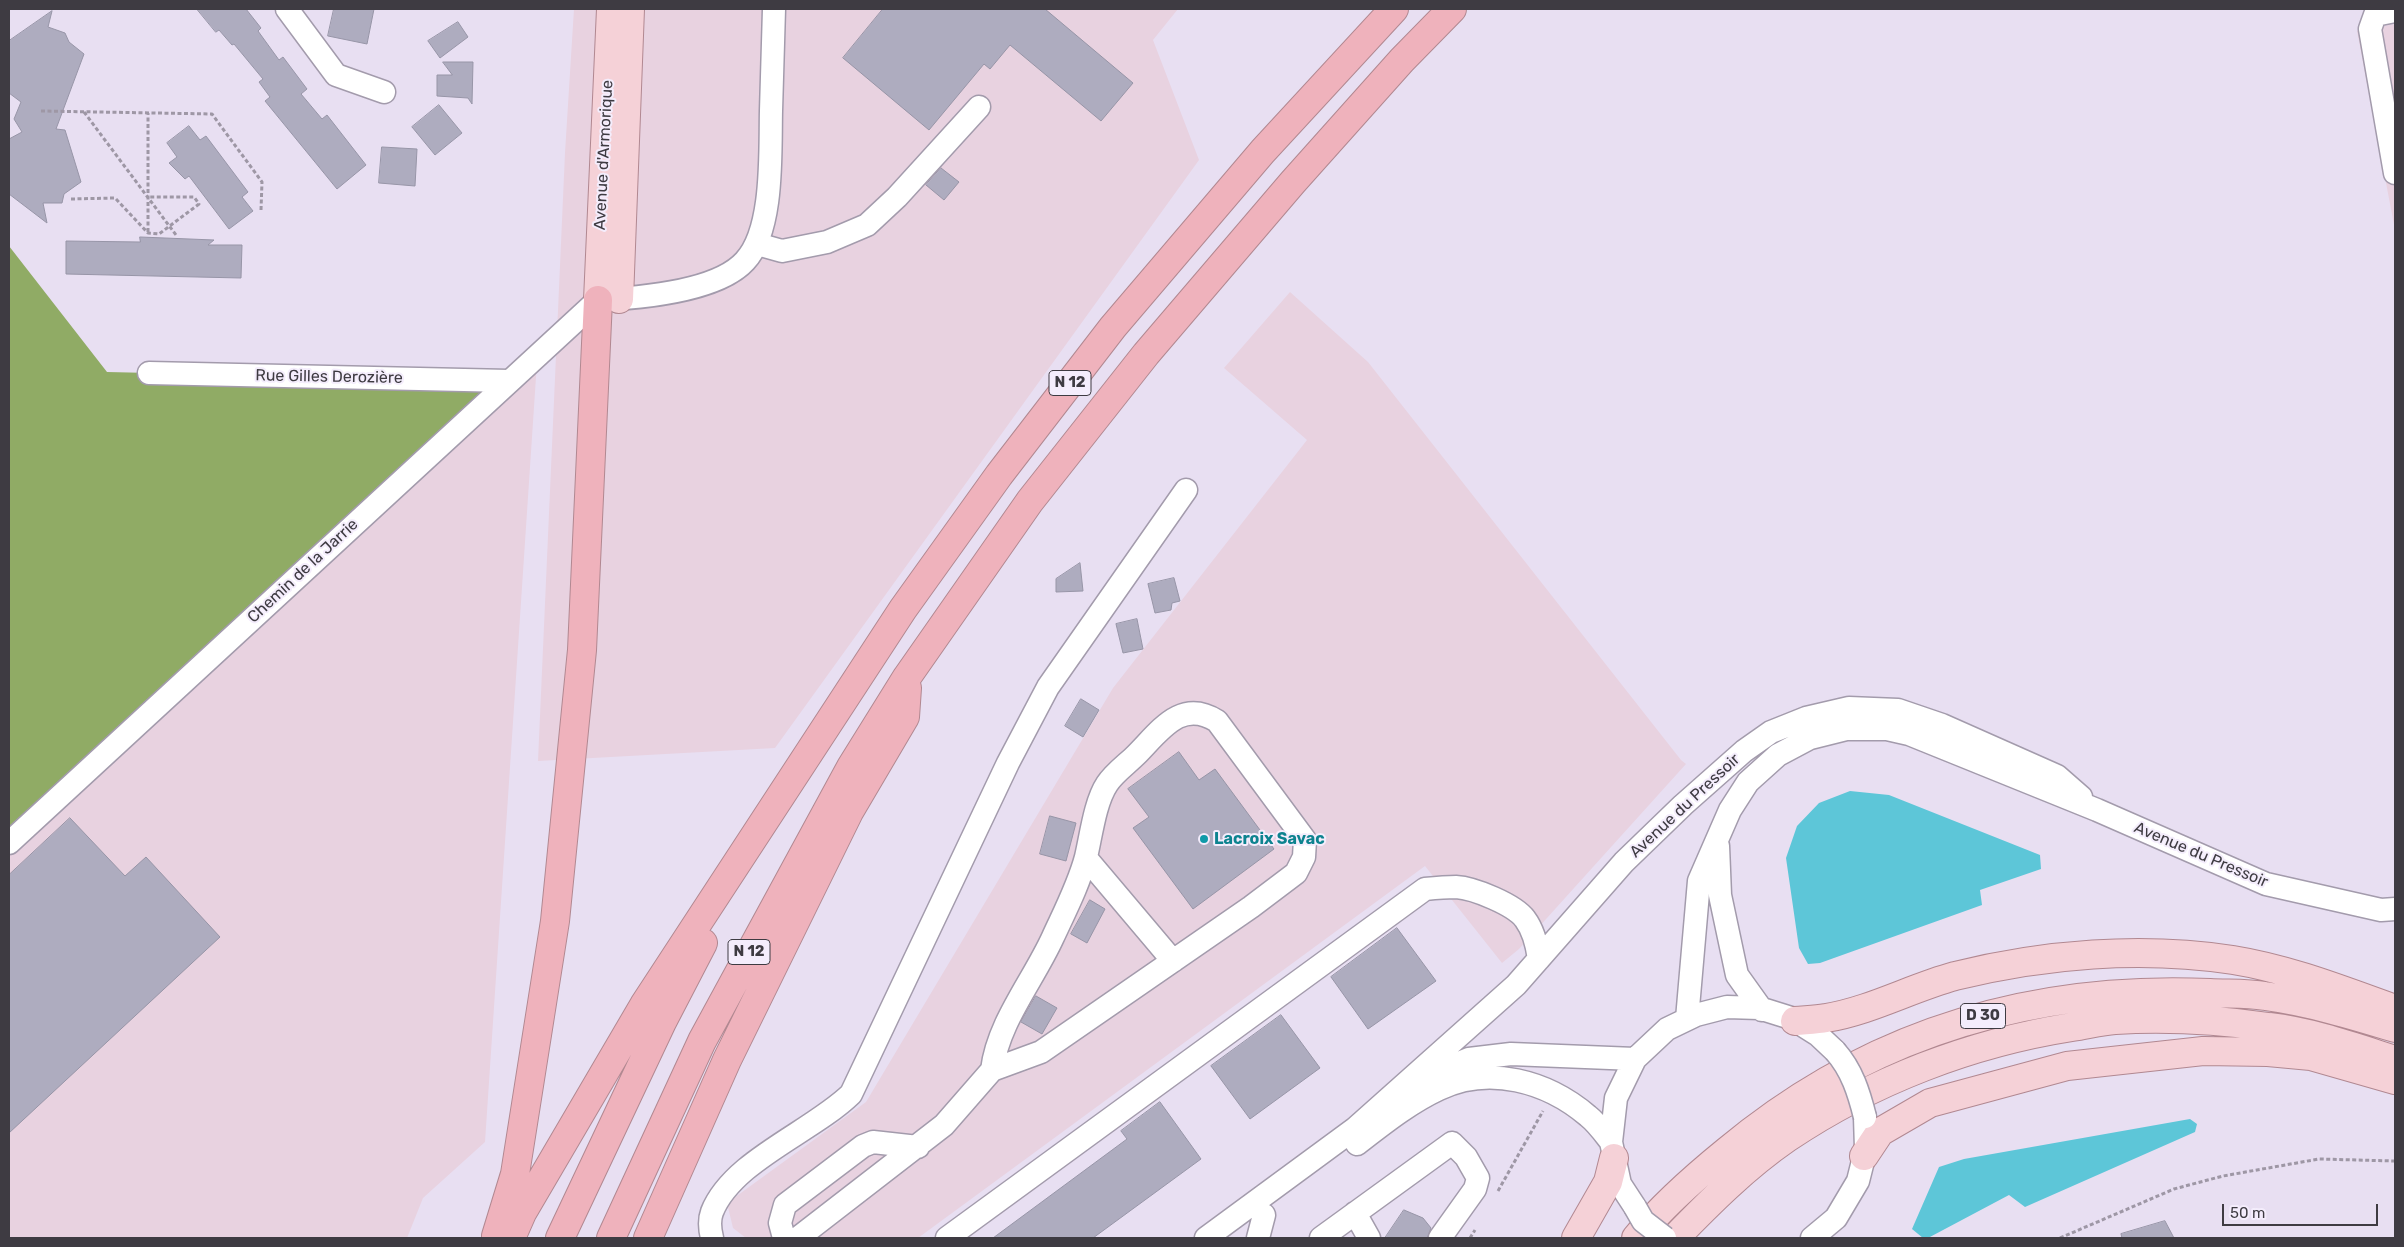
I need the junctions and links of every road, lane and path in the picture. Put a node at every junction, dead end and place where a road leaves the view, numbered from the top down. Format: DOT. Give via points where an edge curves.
graph roads {
  1 [pos="287,9"];
  2 [pos="611,9"];
  3 [pos="630,9"];
  4 [pos="774,9"];
  5 [pos="1394,9"];
  6 [pos="1452,9"];
  7 [pos="2395,12"];
  8 [pos="384,92"];
  9 [pos="979,107"];
  10 [pos="41,111"];
  11 [pos="84,111"];
  12 [pos="148,113"];
  13 [pos="2395,173"];
  14 [pos="148,197"];
  15 [pos="71,199"];
  16 [pos="261,210"];
  17 [pos="170,226"];
  18 [pos="148,233"];
  19 [pos="176,235"];
  20 [pos="757,244"];
  21 [pos="609,300"];
  22 [pos="149,373"];
  23 [pos="509,381"];
  24 [pos="1186,490"];
  25 [pos="907,677"];
  26 [pos="785,787"];
  27 [pos="2097,810"];
  28 [pos="1718,842"];
  29 [pos="9,843"];
  30 [pos="1086,858"];
  31 [pos="2395,909"];
  32 [pos="1539,959"];
  33 [pos="1173,961"];
  34 [pos="2395,1009"];
  35 [pos="1762,1010"];
  36 [pos="1686,1019"];
  37 [pos="1796,1021"];
  38 [pos="2395,1028"];
  39 [pos="1635,1060"];
  40 [pos="2395,1060"];
  41 [pos="992,1070"];
  42 [pos="2395,1080"];
  43 [pos="1553,1092"];
  44 [pos="1350,1132"];
  45 [pos="918,1147"];
  46 [pos="1612,1150"];
  47 [pos="1864,1156"];
  48 [pos="681,1161"];
  49 [pos="2395,1161"];
  50 [pos="1494,1198"];
  51 [pos="1355,1213"];
  52 [pos="1264,1215"];
  53 [pos="1837,1216"];
  54 [pos="1476,1228"];
  55 [pos="495,1238"];
  56 [pos="511,1238"];
  57 [pos="560,1238"];
  58 [pos="611,1238"];
  59 [pos="648,1238"];
  60 [pos="654,1238"];
  61 [pos="712,1238"];
  62 [pos="784,1238"];
  63 [pos="798,1238"];
  64 [pos="947,1238"];
  65 [pos="1206,1238"];
  66 [pos="1232,1238"];
  67 [pos="1258,1238"];
  68 [pos="1321,1238"];
  69 [pos="1369,1238"];
  70 [pos="1440,1238"];
  71 [pos="1470,1238"];
  72 [pos="1576,1238"];
  73 [pos="1636,1238"];
  74 [pos="1665,1238"];
  75 [pos="1675,1238"];
  76 [pos="1812,1238"];
  77 [pos="1839,1238"];
  78 [pos="2060,1238"];
  1 -- 8 [label="street" via="336,75"];
  2 -- 21 [label="main road, Avenue d'Armorique"];
  3 -- 21 [label="main road, Avenue d'Armorique"];
  4 -- 20 [label="street" via="769,190"];
  5 -- 26 [label="highway, N 12" via="1264,151 1113,327 999,475 903,608"];
  6 -- 25 [label="highway, N 12" via="1293,182 1146,354 1030,501"];
  7 -- 13 [label="street" via="2375,15 2370,29"];
  9 -- 20 [label="street" via="867,225 827,242 782,251"];
  10 -- 11 [label="path"];
  11 -- 12 [label="path"];
  11 -- 14 [label="path"];
  12 -- 14 [label="path"];
  12 -- 16 [label="path" via="212,114 262,182"];
  14 -- 17 [label="path"];
  14 -- 17 [label="path" via="194,197 199,204"];
  14 -- 18 [label="path"];
  15 -- 18 [label="path" via="115,198"];
  17 -- 18 [label="path" via="159,234"];
  17 -- 19 [label="path"];
  20 -- 21 [label="street" via="745,262 728,275 681,291"];
  21 -- 23 [label="street, Chemin de la Jarrie"];
  21 -- 55 [label="highway" via="582,650 555,920 514,1174"];
  22 -- 23 [label="street, Rue Gilles Derozière"];
  23 -- 29 [label="street, Chemin de la Jarrie"];
  24 -- 61 [label="street" via="1048,686 851,1094 836,1109 738,1174 711,1213"];
  25 -- 48 [label="highway" via="905,717 849,812"];
  25 -- 58 [label="highway, N 12" via="846,775 702,1041"];
  26 -- 56 [label="highway" via="644,1005 522,1213"];
  26 -- 57 [label="highway, N 12" via="662,1022"];
  27 -- 28 [label="street, Avenue du Pressoir" via="1931,741 1887,729 1864,728 1810,738 1778,755 1748,782 1730,810"];
  27 -- 31 [label="street, Avenue du Pressoir" via="2266,884 2381,910"];
  27 -- 32 [label="street, Avenue du Pressoir" via="2057,776 1942,725 1898,710 1849,708 1806,718 1770,732 1683,805 1624,862"];
  28 -- 35 [label="street" via="1720,895 1737,975"];
  28 -- 36 [label="street, Avenue du Pressoir" via="1699,881"];
  30 -- 33 [label="street"];
  30 -- 33 [label="street" via="1093,824 1107,784 1171,719 1191,713 1217,721 1305,840 1304,856 1296,873"];
  30 -- 41 [label="street" via="1041,964 994,1050"];
  32 -- 44 [label="street, Avenue du Pressoir" via="1516,985"];
  32 -- 64 [label="street" via="1536,941 1525,918 1506,905 1488,895 1458,887 1425,889"];
  33 -- 41 [label="street" via="1040,1052"];
  34 -- 37 [label="main road" via="2307,978 2233,960 2166,954 2096,954 2025,962 1954,977 1850,1012"];
  35 -- 36 [label="street" via="1727,1008"];
  35 -- 37 [label="street"];
  36 -- 39 [label="street" via="1667,1029"];
  37 -- 47 [label="street, bridge" via="1818,1035 1841,1058 1857,1086 1865,1117"];
  38 -- 73 [label="main road, D 30" via="2346,1013 2264,996 2179,992 2106,993 2041,1002 1959,1022 1892,1046 1817,1086 1759,1124 1698,1175"];
  39 -- 44 [label="street" via="1511,1054 1469,1059 1421,1079"];
  39 -- 46 [label="street" via="1616,1098"];
  40 -- 75 [label="main road, D 30" via="2324,1037 2270,1027 2184,1020 2114,1020 2037,1032 1962,1052 1884,1083 1832,1110 1785,1140 1720,1192"];
  41 -- 45 [label="street" via="944,1125"];
  42 -- 47 [label="main road" via="2311,1056 2268,1052 2203,1051 2067,1066 1930,1103 1880,1132"];
  43 -- 46 [label="street" via="1589,1116"];
  43 -- 50 [label="path"];
  43 -- 52 [label="street" via="1530,1082 1504,1078 1470,1079 1440,1088 1396,1114"];
  44 -- 65 [label="street"];
  45 -- 62 [label="street" via="873,1142 864,1146 785,1206 780,1223"];
  45 -- 63 [label="street"];
  46 -- 72 [label="main road" via="1608,1182"];
  46 -- 74 [label="street, bridge" via="1620,1184 1643,1221"];
  47 -- 53 [label="street" via="1858,1181"];
  48 -- 59 [label="highway"];
  48 -- 60 [label="highway"];
  49 -- 78 [label="path" via="2318,1158 2223,1176 2174,1189"];
  51 -- 68 [label="street"];
  51 -- 69 [label="street"];
  51 -- 70 [label="street" via="1452,1142 1466,1157 1478,1178 1475,1189"];
  52 -- 66 [label="street"];
  52 -- 67 [label="street"];
  53 -- 76 [label="street"];
  53 -- 77 [label="street"];
  54 -- 71 [label="path"];
}
